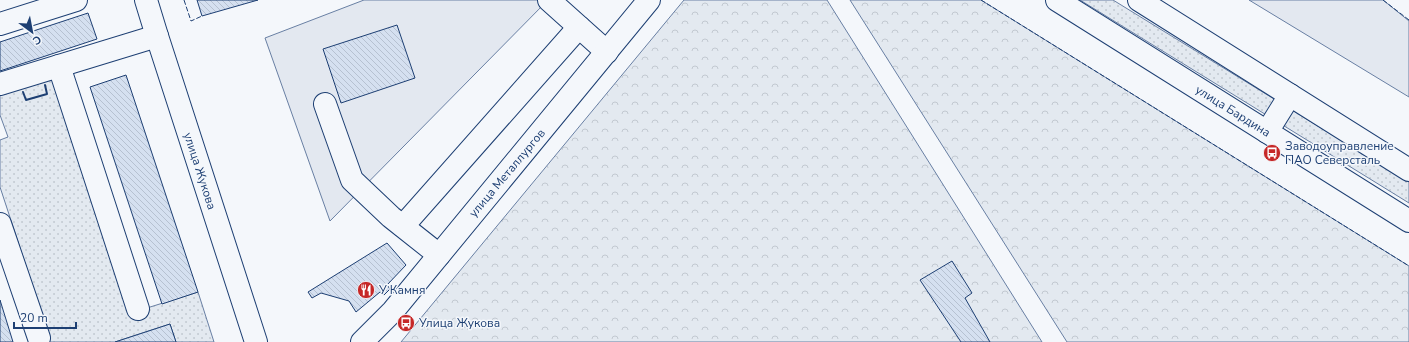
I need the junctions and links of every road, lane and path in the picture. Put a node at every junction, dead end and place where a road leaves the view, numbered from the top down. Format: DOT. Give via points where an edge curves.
graph roads {
  1 [pos="76,0"];
  2 [pos="146,0"];
  3 [pos="549,0"];
  4 [pos="649,0"];
  5 [pos="1057,0"];
  6 [pos="1139,0"];
  7 [pos="0,24"];
  8 [pos="579,26"];
  9 [pos="157,36"];
  10 [pos="607,52"];
  11 [pos="59,66"];
  12 [pos="0,84"];
  13 [pos="1290,95"];
  14 [pos="325,104"];
  15 [pos="1267,132"];
  16 [pos="1409,170"];
  17 [pos="1409,221"];
  18 [pos="0,224"];
  19 [pos="403,226"];
  20 [pos="439,255"];
  21 [pos="138,309"];
  22 [pos="39,338"];
  23 [pos="256,342"];
  24 [pos="362,342"];
  1 -- 7 [label="street"];
  2 -- 9 [label="street, улица Жукова"];
  3 -- 8 [label="street"];
  4 -- 10 [label="street, улица Металлургов"];
  5 -- 15 [label="street, улица Бардина"];
  6 -- 13 [label="street"];
  8 -- 10 [label="street"];
  8 -- 19 [label="street"];
  9 -- 11 [label="street"];
  9 -- 23 [label="street, улица Жукова"];
  10 -- 20 [label="street, улица Металлургов"];
  11 -- 12 [label="street"];
  11 -- 21 [label="street"];
  13 -- 15 [label="street"];
  13 -- 16 [label="street"];
  14 -- 19 [label="street" via="352,180"];
  15 -- 17 [label="street, улица Бардина"];
  18 -- 22 [label="street"];
  19 -- 20 [label="street"];
  20 -- 24 [label="street, улица Металлургов" via="393,311"];
}
